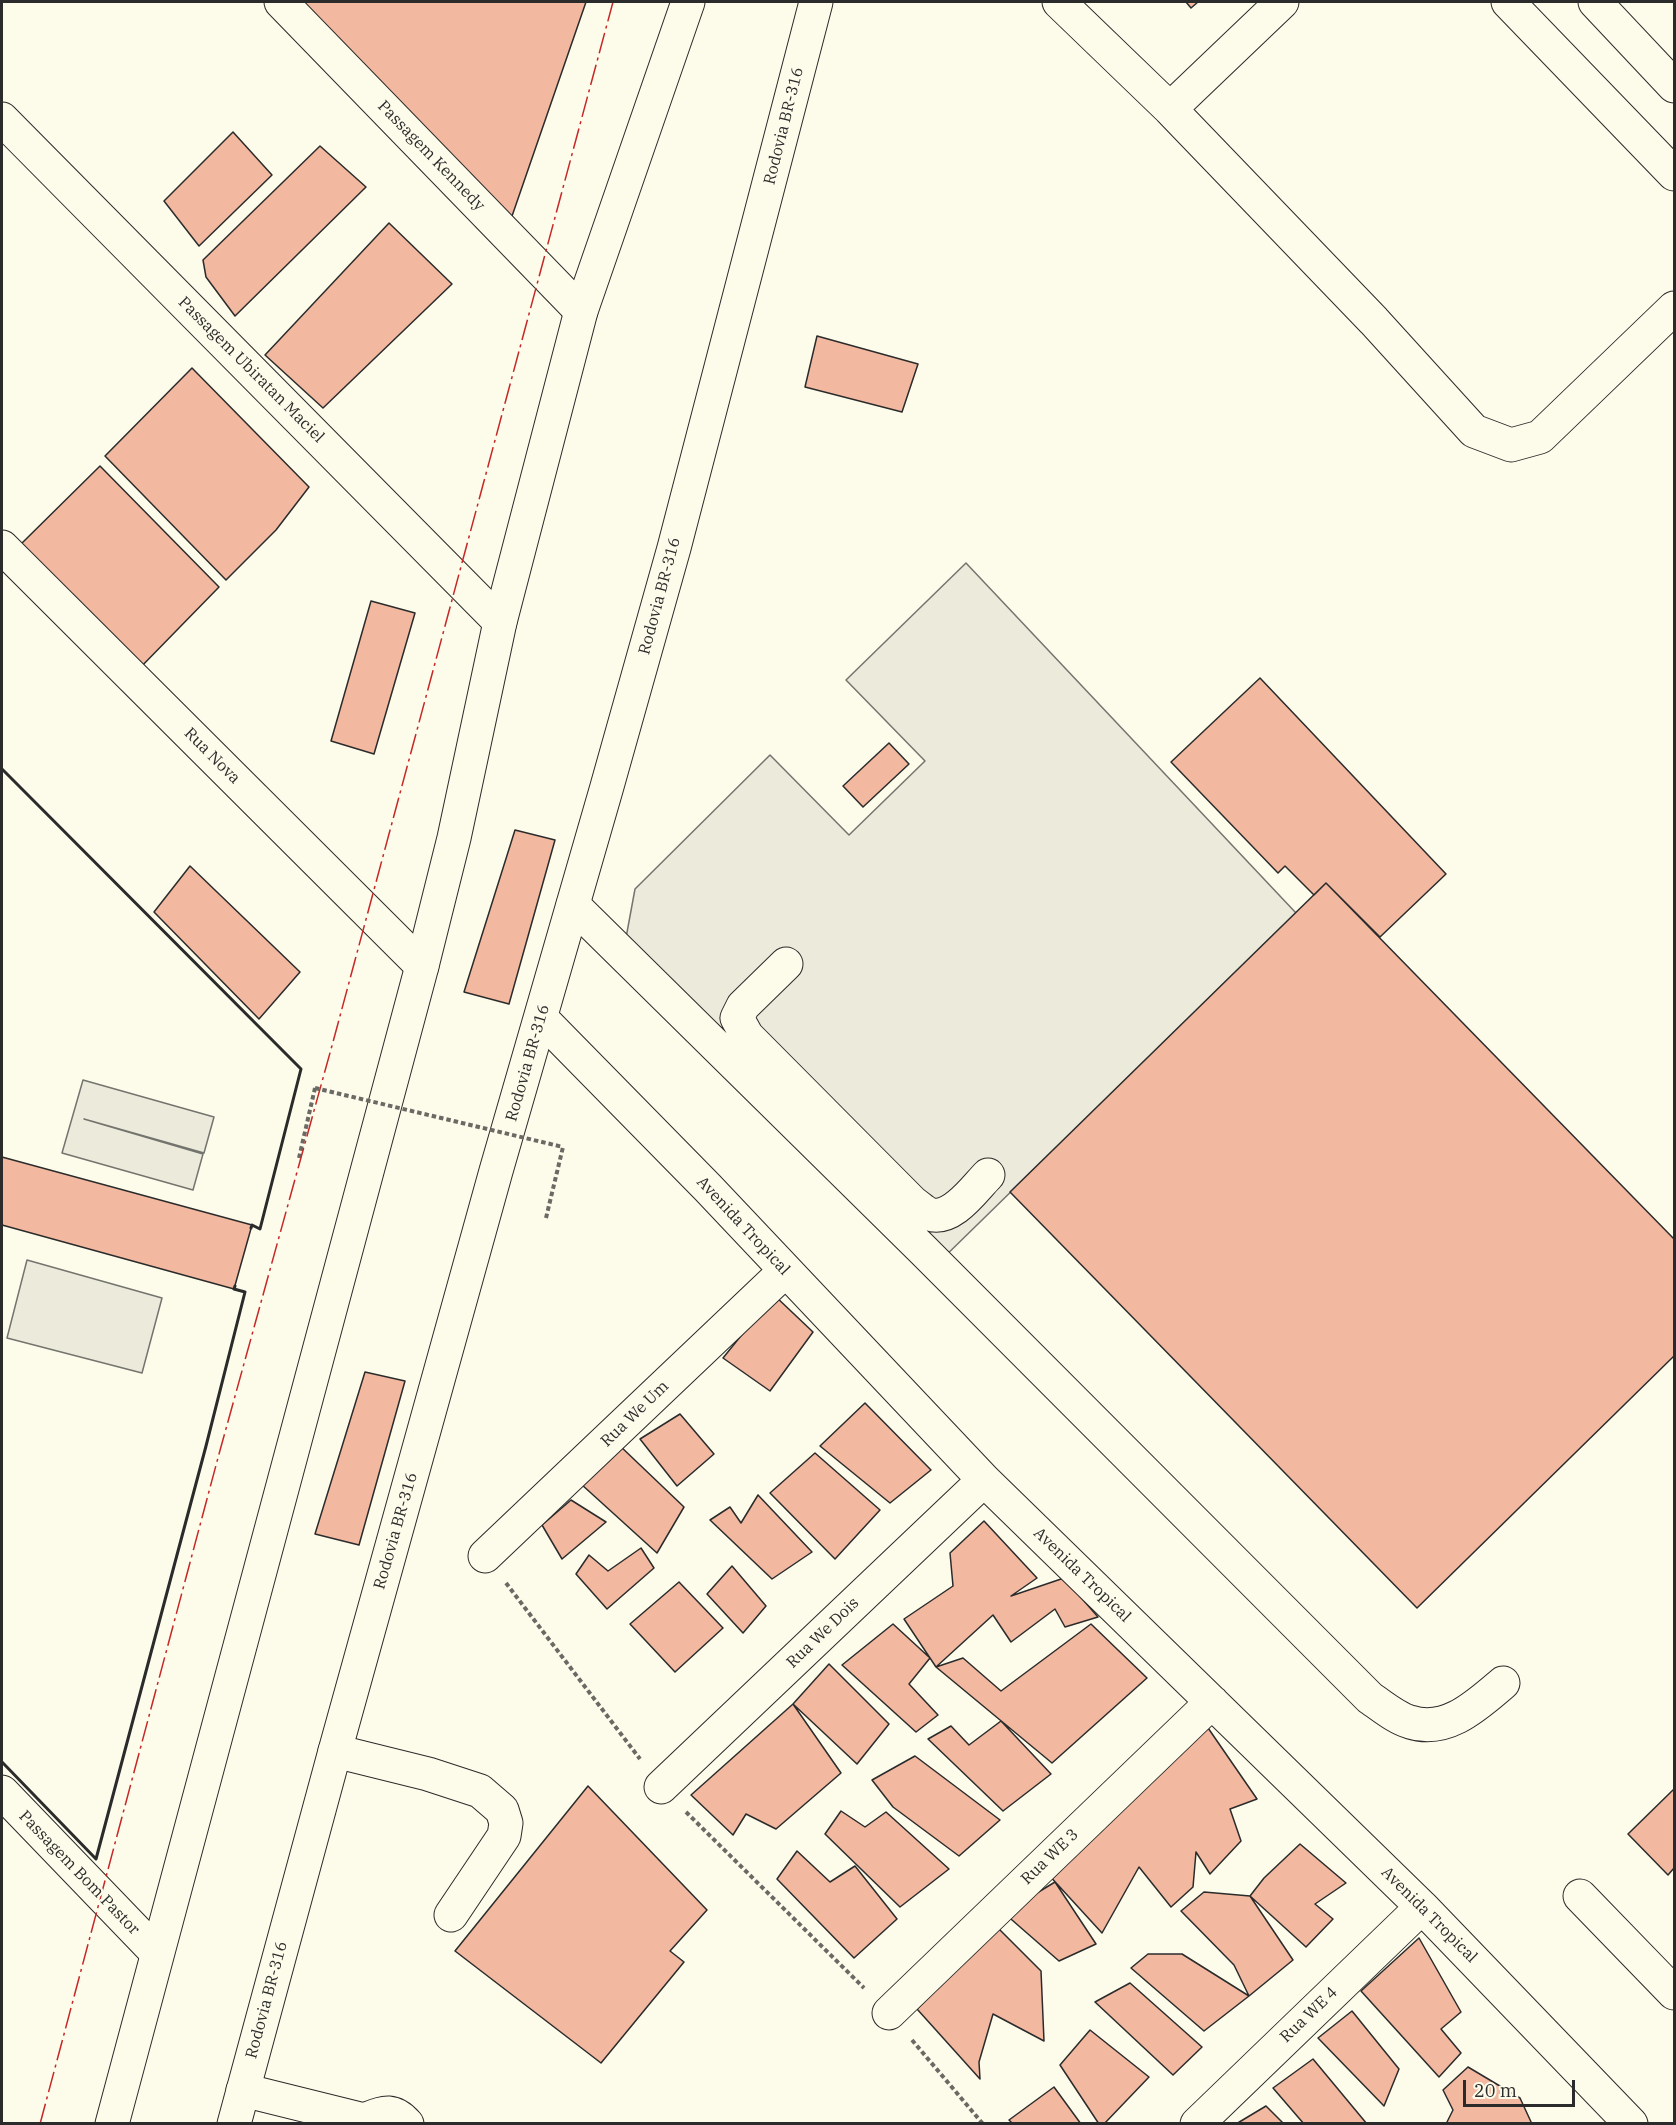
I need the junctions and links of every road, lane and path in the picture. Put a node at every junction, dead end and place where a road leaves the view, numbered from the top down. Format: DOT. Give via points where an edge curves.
graph roads {
  1 [pos="281,2"];
  2 [pos="688,2"];
  3 [pos="816,2"];
  4 [pos="1059,2"];
  5 [pos="1282,2"];
  6 [pos="1508,2"];
  7 [pos="1595,2"];
  8 [pos="1674,86"];
  9 [pos="1170,109"];
  10 [pos="2,119"];
  11 [pos="1674,174"];
  12 [pos="1674,308"];
  13 [pos="582,311"];
  14 [pos="2,547"];
  15 [pos="500,622"];
  16 [pos="573,905"];
  17 [pos="786,964"];
  18 [pos="422,966"];
  19 [pos="541,1018"];
  20 [pos="299,1158"];
  21 [pos="988,1175"];
  22 [pos="546,1218"];
  23 [pos="785,1271"];
  24 [pos="984,1480"];
  25 [pos="485,1556"];
  26 [pos="1503,1683"];
  27 [pos="1212,1702"];
  28 [pos="335,1750"];
  29 [pos="661,1787"];
  30 [pos="2,1792"];
  31 [pos="1580,1896"];
  32 [pos="1422,1907"];
  33 [pos="451,1915"];
  34 [pos="158,1953"];
  35 [pos="1674,1993"];
  36 [pos="889,2013"];
  37 [pos="243,2090"];
  38 [pos="364,2122"];
  39 [pos="112,2124"];
  40 [pos="234,2124"];
  41 [pos="407,2124"];
  42 [pos="983,2124"];
  43 [pos="1197,2124"];
  44 [pos="1631,2124"];
  1 -- 13 [label="main road, Passagem Kennedy"];
  2 -- 13 [label="main road"];
  3 -- 16 [label="main road, Rodovia BR-316" via="674,548"];
  4 -- 9 [label="main road"];
  5 -- 9 [label="main road"];
  6 -- 11 [label="main road"];
  7 -- 8 [label="main road"];
  9 -- 12 [label="main road" via="1474,431 1511,445 1540,437"];
  10 -- 15 [label="main road, Passagem Ubiratan Maciel"];
  13 -- 15 [label="main road"];
  14 -- 18 [label="main road, Rua Nova"];
  15 -- 18 [label="main road"];
  16 -- 19 [label="main road, Rodovia BR-316"];
  16 -- 26 [label="main road" via="1370,1698 1410,1722 1439,1725 1471,1710"];
  17 -- 21 [label="main road" via="743,1006 737,1018 747,1036 928,1214 952,1211"];
  18 -- 34 [label="main road"];
  19 -- 23 [label="main road, Avenida Tropical"];
  19 -- 28 [label="main road, Rodovia BR-316"];
  20 -- 22 [label="path, bridge" via="315,1088 563,1147"];
  23 -- 24 [label="main road, Avenida Tropical"];
  23 -- 25 [label="main road, Rua We Um"];
  24 -- 27 [label="main road, Avenida Tropical"];
  24 -- 29 [label="main road, Rua We Dois"];
  25 -- 29 [label="path"];
  27 -- 32 [label="main road, Avenida Tropical"];
  27 -- 36 [label="main road, Rua WE 3"];
  28 -- 33 [label="main road" via="480,1791 502,1810 504,1836"];
  28 -- 37 [label="main road, Rodovia BR-316"];
  29 -- 36 [label="path"];
  30 -- 34 [label="main road, Passagem Bom Pastor"];
  31 -- 35 [label="main road"];
  32 -- 43 [label="main road, Rua WE 4"];
  32 -- 44 [label="main road, Avenida Tropical"];
  34 -- 39 [label="main road"];
  36 -- 42 [label="path"];
  37 -- 38 [label="main road"];
  37 -- 40 [label="main road, Rodovia BR-316"];
  38 -- 41 [label="main road" via="385,2112 400,2115"];
}
